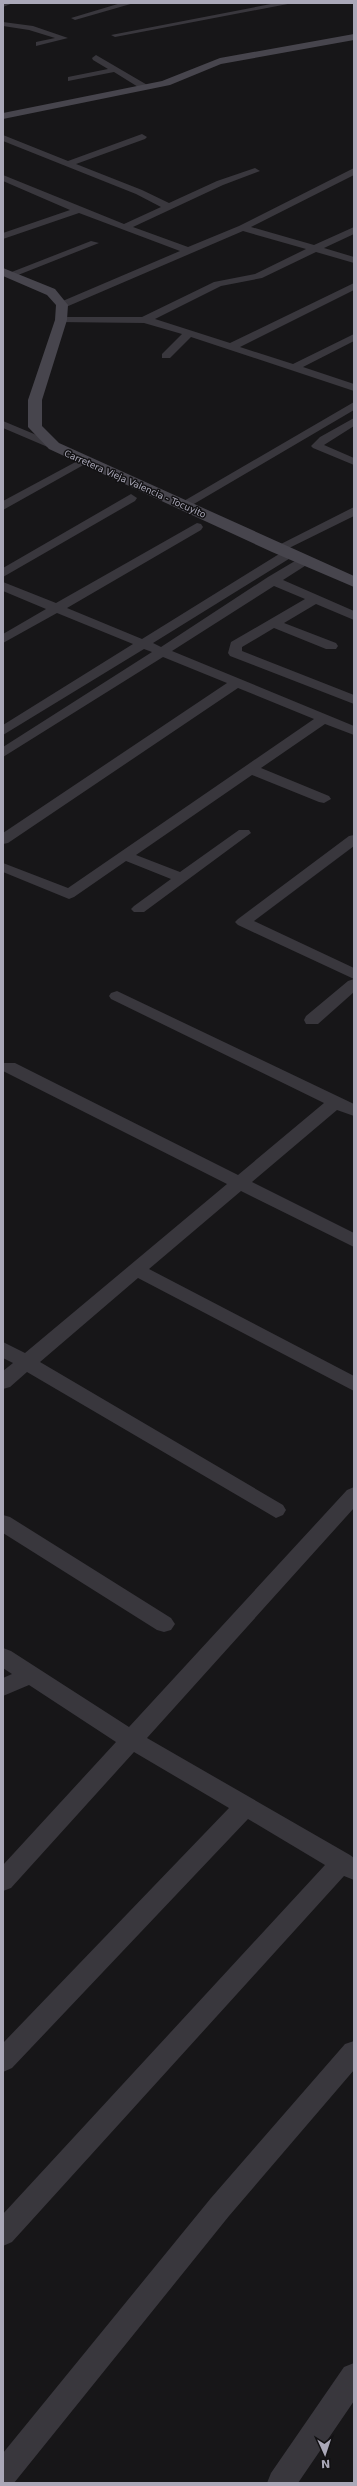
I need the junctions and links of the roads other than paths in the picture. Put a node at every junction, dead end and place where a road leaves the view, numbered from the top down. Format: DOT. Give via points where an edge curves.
graph roads {
  1 [pos="9,3"];
  2 [pos="125,3"];
  3 [pos="289,3"];
  4 [pos="274,4"];
  5 [pos="3,6"];
  6 [pos="88,14"];
  7 [pos="75,18"];
  8 [pos="102,18"];
  9 [pos="3,24"];
  10 [pos="122,26"];
  11 [pos="135,30"];
  12 [pos="115,35"];
  13 [pos="353,39"];
  14 [pos="39,44"];
  15 [pos="96,58"];
  16 [pos="113,70"];
  17 [pos="71,79"];
  18 [pos="146,88"];
  19 [pos="3,116"];
  20 [pos="142,137"];
  21 [pos="3,138"];
  22 [pos="70,163"];
  23 [pos="255,170"];
  24 [pos="354,171"];
  25 [pos="3,178"];
  26 [pos="169,207"];
  27 [pos="79,210"];
  28 [pos="125,227"];
  29 [pos="242,228"];
  30 [pos="354,230"];
  31 [pos="3,236"];
  32 [pos="94,243"];
  33 [pos="317,249"];
  34 [pos="189,251"];
  35 [pos="354,260"];
  36 [pos="6,274"];
  37 [pos="354,286"];
  38 [pos="62,305"];
  39 [pos="61,320"];
  40 [pos="144,320"];
  41 [pos="189,333"];
  42 [pos="354,338"];
  43 [pos="231,347"];
  44 [pos="166,356"];
  45 [pos="294,368"];
  46 [pos="354,388"];
  47 [pos="354,405"];
  48 [pos="354,421"];
  49 [pos="3,424"];
  50 [pos="54,446"];
  51 [pos="83,461"];
  52 [pos="354,462"];
  53 [pos="131,498"];
  54 [pos="183,505"];
  55 [pos="3,506"];
  56 [pos="354,511"];
  57 [pos="197,527"];
  58 [pos="282,551"];
  59 [pos="304,560"];
  60 [pos="3,573"];
  61 [pos="272,580"];
  62 [pos="354,582"];
  63 [pos="3,586"];
  64 [pos="315,598"];
  65 [pos="57,608"];
  66 [pos="354,616"];
  67 [pos="274,623"];
  68 [pos="3,639"];
  69 [pos="145,645"];
  70 [pos="331,646"];
  71 [pos="161,651"];
  72 [pos="237,683"];
  73 [pos="354,700"];
  74 [pos="323,719"];
  75 [pos="6,727"];
  76 [pos="354,731"];
  77 [pos="31,735"];
  78 [pos="3,753"];
  79 [pos="250,769"];
  80 [pos="324,799"];
  81 [pos="244,833"];
  82 [pos="354,839"];
  83 [pos="3,840"];
  84 [pos="124,855"];
  85 [pos="3,867"];
  86 [pos="181,878"];
  87 [pos="139,909"];
  88 [pos="354,974"];
  89 [pos="354,984"];
  90 [pos="117,996"];
  91 [pos="312,1020"];
  92 [pos="9,1067"];
  93 [pos="336,1102"];
  94 [pos="354,1111"];
  95 [pos="239,1184"];
  96 [pos="354,1241"];
  97 [pos="136,1270"];
  98 [pos="3,1349"];
  99 [pos="26,1362"];
  100 [pos="3,1382"];
  101 [pos="354,1384"];
  102 [pos="354,1495"];
  103 [pos="276,1510"];
  104 [pos="3,1523"];
  105 [pos="164,1624"];
  106 [pos="3,1657"];
  107 [pos="28,1674"];
  108 [pos="3,1687"];
  109 [pos="130,1739"];
  110 [pos="246,1806"];
  111 [pos="348,1866"];
  112 [pos="3,1881"];
  113 [pos="354,2052"];
  114 [pos="3,2060"];
  115 [pos="3,2233"];
  116 [pos="354,2377"];
  117 [pos="3,2475"];
  118 [pos="281,2483"];
  1 -- 5 [label="street"];
  2 -- 6 [label="street"];
  3 -- 4 [label="street"];
  4 -- 11 [label="street"];
  6 -- 7 [label="street"];
  6 -- 8 [label="street"];
  9 -- 14 [label="street" via="30,28 64,38"];
  10 -- 11 [label="street"];
  11 -- 12 [label="street"];
  13 -- 18 [label="street" via="220,61 198,68 186,76"];
  15 -- 16 [label="street"];
  16 -- 17 [label="street"];
  16 -- 18 [label="street"];
  18 -- 19 [label="street"];
  20 -- 22 [label="street"];
  21 -- 22 [label="street"];
  22 -- 26 [label="street"];
  23 -- 26 [label="street"];
  24 -- 29 [label="street"];
  25 -- 27 [label="street"];
  26 -- 28 [label="street"];
  27 -- 28 [label="street"];
  27 -- 31 [label="street"];
  28 -- 34 [label="street"];
  29 -- 33 [label="street"];
  29 -- 34 [label="street"];
  30 -- 33 [label="street"];
  32 -- 36 [label="street"];
  33 -- 35 [label="street"];
  33 -- 40 [label="street" via="258,276 218,284"];
  34 -- 38 [label="street"];
  36 -- 38 [label="street" via="51,292"];
  37 -- 43 [label="street"];
  38 -- 39 [label="street, Carretera Vieja Valencia - Tocuyito"];
  39 -- 40 [label="street"];
  39 -- 50 [label="street, Carretera Vieja Valencia - Tocuyito" via="35,400 35,427"];
  40 -- 41 [label="street"];
  41 -- 43 [label="street"];
  41 -- 44 [label="street"];
  42 -- 45 [label="street"];
  43 -- 45 [label="street"];
  45 -- 46 [label="street"];
  47 -- 54 [label="street"];
  48 -- 52 [label="street" via="317,446"];
  49 -- 50 [label="street"];
  50 -- 51 [label="street, Carretera Vieja Valencia - Tocuyito"];
  51 -- 54 [label="street, Carretera Vieja Valencia - Tocuyito"];
  51 -- 55 [label="street"];
  53 -- 60 [label="street"];
  54 -- 58 [label="street, Carretera Vieja Valencia - Tocuyito"];
  56 -- 58 [label="street"];
  57 -- 65 [label="street"];
  58 -- 59 [label="street, Carretera Vieja Valencia - Tocuyito"];
  58 -- 69 [label="street"];
  59 -- 61 [label="street"];
  59 -- 62 [label="street, Carretera Vieja Valencia - Tocuyito"];
  61 -- 64 [label="street"];
  61 -- 71 [label="street"];
  63 -- 65 [label="street"];
  64 -- 66 [label="street"];
  64 -- 67 [label="street"];
  65 -- 68 [label="street"];
  65 -- 69 [label="street"];
  67 -- 70 [label="street"];
  67 -- 73 [label="street" via="236,645 235,653"];
  69 -- 71 [label="street"];
  69 -- 75 [label="street"];
  71 -- 72 [label="street"];
  71 -- 77 [label="street"];
  72 -- 74 [label="street"];
  72 -- 83 [label="street"];
  74 -- 76 [label="street"];
  74 -- 79 [label="street"];
  75 -- 77 [label="street"];
  77 -- 78 [label="street"];
  79 -- 80 [label="street"];
  79 -- 84 [label="street"];
  81 -- 86 [label="street"];
  82 -- 88 [label="street" via="243,922"];
  84 -- 85 [label="street" via="69,894"];
  84 -- 86 [label="street"];
  86 -- 87 [label="street"];
  89 -- 91 [label="street"];
  90 -- 93 [label="street"];
  92 -- 95 [label="street"];
  93 -- 94 [label="street"];
  93 -- 95 [label="street"];
  95 -- 96 [label="street"];
  95 -- 97 [label="street"];
  97 -- 99 [label="street"];
  97 -- 101 [label="street"];
  98 -- 99 [label="street"];
  99 -- 100 [label="street"];
  99 -- 103 [label="street"];
  102 -- 109 [label="street"];
  104 -- 105 [label="street"];
  106 -- 107 [label="street"];
  107 -- 108 [label="street" via="19,1681"];
  107 -- 109 [label="street"];
  109 -- 110 [label="street"];
  109 -- 112 [label="street"];
  110 -- 111 [label="street"];
  110 -- 114 [label="street"];
  111 -- 115 [label="street"];
  113 -- 117 [label="street" via="220,2207"];
  116 -- 118 [label="street"];
}
